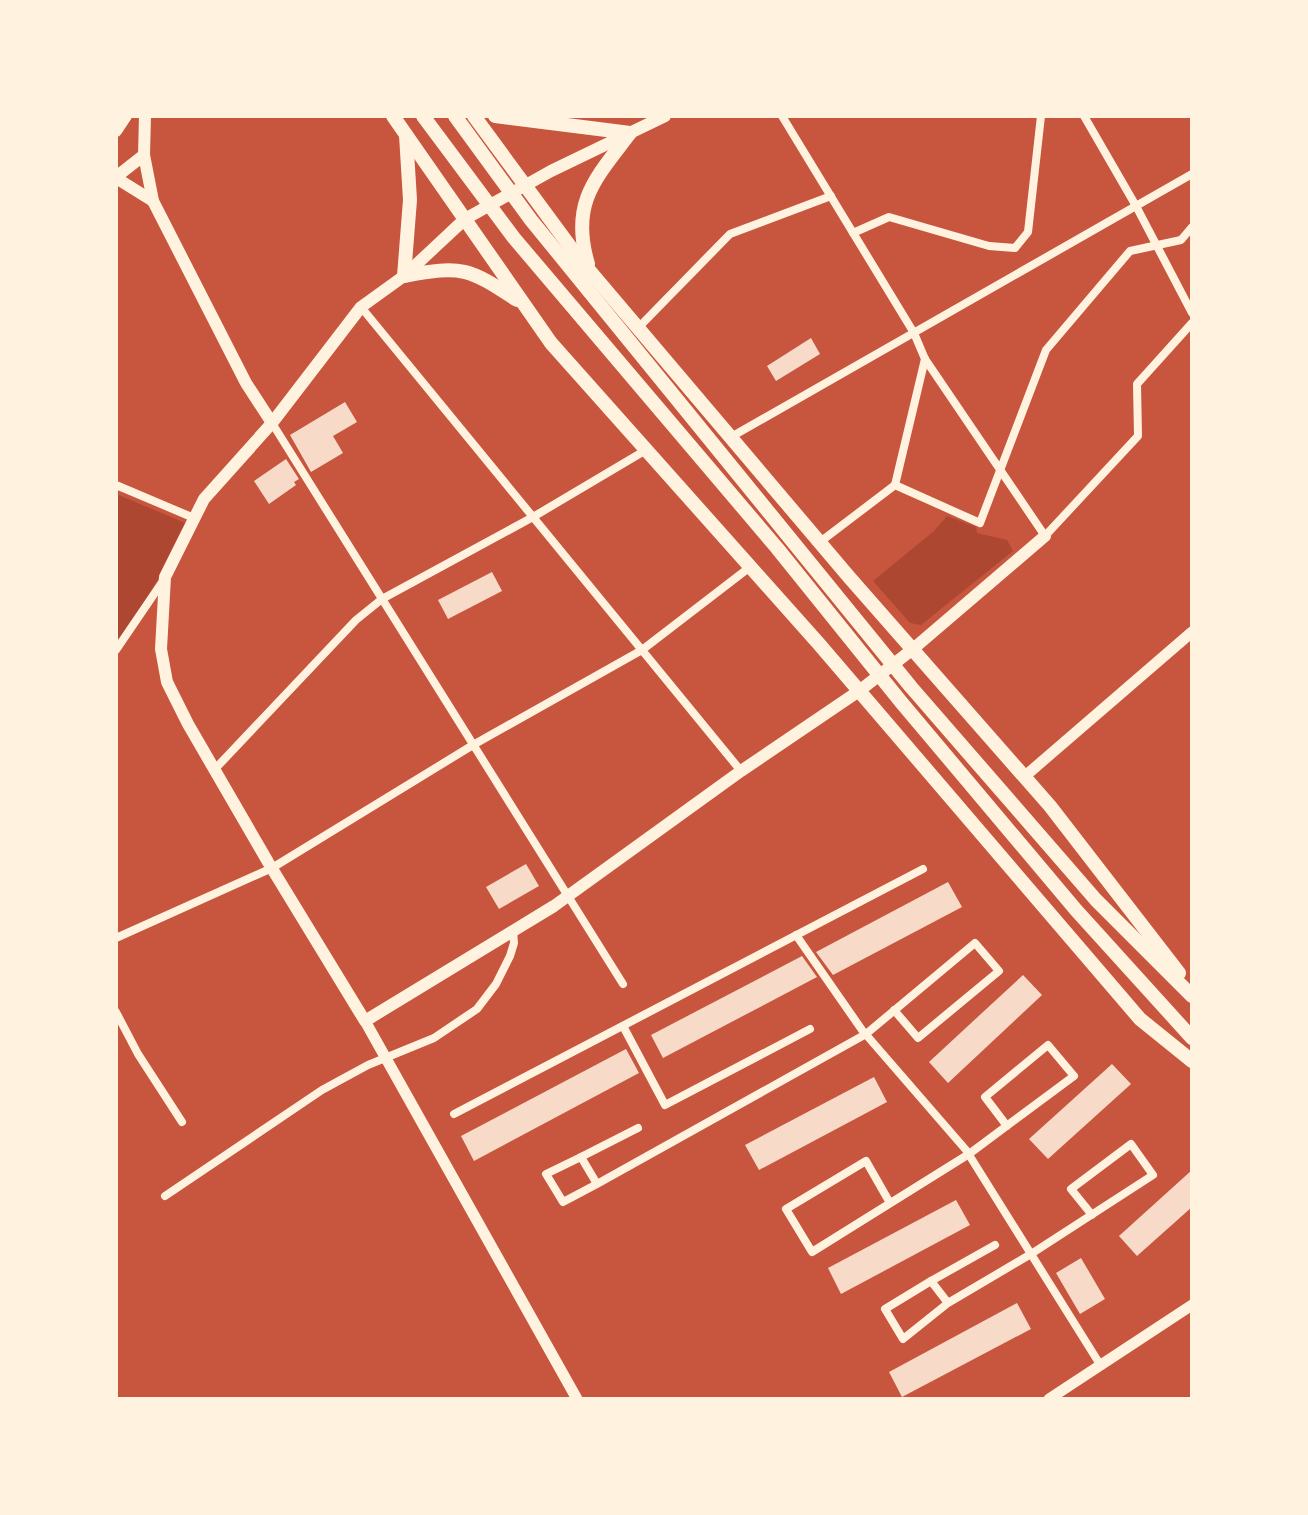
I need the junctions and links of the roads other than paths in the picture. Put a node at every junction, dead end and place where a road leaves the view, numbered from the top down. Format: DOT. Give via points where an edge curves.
graph roads {
  1 [pos="126,116"];
  2 [pos="145,116"];
  3 [pos="393,116"];
  4 [pos="423,116"];
  5 [pos="455,116"];
  6 [pos="474,116"];
  7 [pos="495,116"];
  8 [pos="665,116"];
  9 [pos="782,116"];
  10 [pos="1041,116"];
  11 [pos="1084,116"];
  12 [pos="116,131"];
  13 [pos="630,133"];
  14 [pos="406,134"];
  15 [pos="144,155"];
  16 [pos="1192,174"];
  17 [pos="116,178"];
  18 [pos="524,186"];
  19 [pos="831,196"];
  20 [pos="153,201"];
  21 [pos="1136,206"];
  22 [pos="465,219"];
  23 [pos="1192,227"];
  24 [pos="853,233"];
  25 [pos="1156,245"];
  26 [pos="591,272"];
  27 [pos="404,276"];
  28 [pos="523,304"];
  29 [pos="361,307"];
  30 [pos="1192,313"];
  31 [pos="1192,323"];
  32 [pos="638,328"];
  33 [pos="914,333"];
  34 [pos="925,359"];
  35 [pos="272,423"];
  36 [pos="731,437"];
  37 [pos="646,450"];
  38 [pos="1000,470"];
  39 [pos="116,485"];
  40 [pos="895,485"];
  41 [pos="533,517"];
  42 [pos="194,518"];
  43 [pos="1045,536"];
  44 [pos="820,542"];
  45 [pos="750,567"];
  46 [pos="165,577"];
  47 [pos="382,599"];
  48 [pos="1192,632"];
  49 [pos="913,649"];
  50 [pos="116,650"];
  51 [pos="642,650"];
  52 [pos="859,691"];
  53 [pos="473,745"];
  54 [pos="215,769"];
  55 [pos="741,771"];
  56 [pos="1024,777"];
  57 [pos="272,868"];
  58 [pos="923,869"];
  59 [pos="568,897"];
  60 [pos="513,931"];
  61 [pos="796,935"];
  62 [pos="116,938"];
  63 [pos="623,984"];
  64 [pos="1192,989"];
  65 [pos="1192,996"];
  66 [pos="894,1010"];
  67 [pos="116,1012"];
  68 [pos="365,1021"];
  69 [pos="623,1026"];
  70 [pos="810,1029"];
  71 [pos="866,1034"];
  72 [pos="1192,1038"];
  73 [pos="387,1060"];
  74 [pos="1192,1061"];
  75 [pos="454,1114"];
  76 [pos="182,1122"];
  77 [pos="1007,1126"];
  78 [pos="638,1128"];
  79 [pos="969,1154"];
  80 [pos="581,1157"];
  81 [pos="597,1184"];
  82 [pos="165,1196"];
  83 [pos="890,1203"];
  84 [pos="1092,1215"];
  85 [pos="995,1245"];
  86 [pos="1031,1254"];
  87 [pos="931,1281"];
  88 [pos="948,1303"];
  89 [pos="1191,1309"];
  90 [pos="1101,1366"];
  91 [pos="577,1399"];
  92 [pos="1049,1399"];
  1 -- 12 [label="main road"];
  2 -- 15 [label="main road"];
  3 -- 14 [label="highway"];
  4 -- 72 [label="highway" via="514,238 901,702"];
  5 -- 65 [label="highway" via="531,220 911,687 1096,900"];
  6 -- 18 [label="highway"];
  7 -- 13 [label="highway"];
  8 -- 13 [label="main road"];
  9 -- 19 [label="street"];
  10 -- 24 [label="street" via="1028,232 1015,248 989,246 889,217"];
  11 -- 21 [label="street"];
  13 -- 18 [label="main road"];
  13 -- 26 [label="highway" via="584,202 581,240"];
  14 -- 22 [label="highway"];
  14 -- 27 [label="highway" via="410,200"];
  15 -- 17 [label="main road"];
  15 -- 20 [label="main road"];
  16 -- 21 [label="street"];
  17 -- 20 [label="main road"];
  18 -- 22 [label="main road"];
  18 -- 26 [label="highway"];
  19 -- 24 [label="street"];
  19 -- 32 [label="street" via="730,234"];
  20 -- 35 [label="main road" via="246,383"];
  21 -- 25 [label="street"];
  21 -- 33 [label="street"];
  22 -- 27 [label="main road"];
  22 -- 28 [label="highway"];
  23 -- 25 [label="street" via="1181,240"];
  24 -- 33 [label="street"];
  25 -- 30 [label="street"];
  25 -- 38 [label="street" via="1130,251 1046,350"];
  26 -- 32 [label="highway"];
  27 -- 28 [label="highway" via="452,269 478,275"];
  27 -- 29 [label="main road"];
  28 -- 37 [label="highway"];
  29 -- 35 [label="main road"];
  29 -- 41 [label="street"];
  31 -- 43 [label="street" via="1137,384 1138,436"];
  32 -- 36 [label="highway"];
  33 -- 34 [label="street"];
  33 -- 36 [label="street"];
  34 -- 38 [label="street"];
  34 -- 40 [label="street"];
  35 -- 42 [label="main road" via="204,499"];
  35 -- 47 [label="street"];
  36 -- 44 [label="highway"];
  37 -- 41 [label="street"];
  37 -- 45 [label="highway"];
  38 -- 40 [label="street" via="980,523"];
  38 -- 43 [label="street"];
  39 -- 42 [label="street"];
  40 -- 44 [label="street"];
  41 -- 47 [label="street"];
  41 -- 51 [label="street"];
  42 -- 46 [label="main road"];
  43 -- 49 [label="main road"];
  44 -- 49 [label="highway"];
  45 -- 51 [label="street"];
  45 -- 52 [label="highway"];
  46 -- 50 [label="street"];
  46 -- 54 [label="main road" via="161,649 167,682"];
  47 -- 53 [label="street"];
  47 -- 54 [label="street"];
  48 -- 56 [label="street"];
  49 -- 52 [label="main road"];
  49 -- 56 [label="highway"];
  51 -- 53 [label="street"];
  51 -- 55 [label="street"];
  52 -- 55 [label="main road"];
  52 -- 74 [label="highway" via="1140,1019"];
  53 -- 57 [label="street"];
  53 -- 59 [label="street"];
  54 -- 57 [label="main road"];
  55 -- 59 [label="main road"];
  56 -- 64 [label="highway"];
  57 -- 62 [label="street"];
  57 -- 68 [label="main road"];
  58 -- 61 [label="street"];
  59 -- 60 [label="main road"];
  59 -- 63 [label="street"];
  60 -- 68 [label="main road"];
  60 -- 73 [label="street" via="510,956 477,1009 434,1038"];
  61 -- 69 [label="street"];
  61 -- 71 [label="street"];
  66 -- 66 [label="street" via="975,943 999,971 918,1038"];
  66 -- 71 [label="street"];
  67 -- 76 [label="street"];
  68 -- 73 [label="street"];
  69 -- 70 [label="street" via="665,1105"];
  69 -- 75 [label="street"];
  71 -- 79 [label="street"];
  71 -- 81 [label="street"];
  73 -- 82 [label="street" via="322,1090"];
  73 -- 91 [label="street"];
  77 -- 77 [label="street" via="1074,1076 1048,1045 985,1097"];
  77 -- 79 [label="street"];
  78 -- 80 [label="street"];
  79 -- 83 [label="street"];
  79 -- 86 [label="street"];
  80 -- 81 [label="street"];
  80 -- 81 [label="street" via="546,1174 563,1202"];
  83 -- 83 [label="street" via="812,1252 786,1209 866,1161"];
  84 -- 84 [label="street" via="1153,1175 1131,1144 1071,1189"];
  84 -- 86 [label="street"];
  85 -- 87 [label="street"];
  86 -- 88 [label="street"];
  86 -- 90 [label="street"];
  87 -- 88 [label="street"];
  87 -- 88 [label="street" via="885,1309 903,1339"];
  89 -- 90 [label="street"];
  90 -- 92 [label="street"];
}
